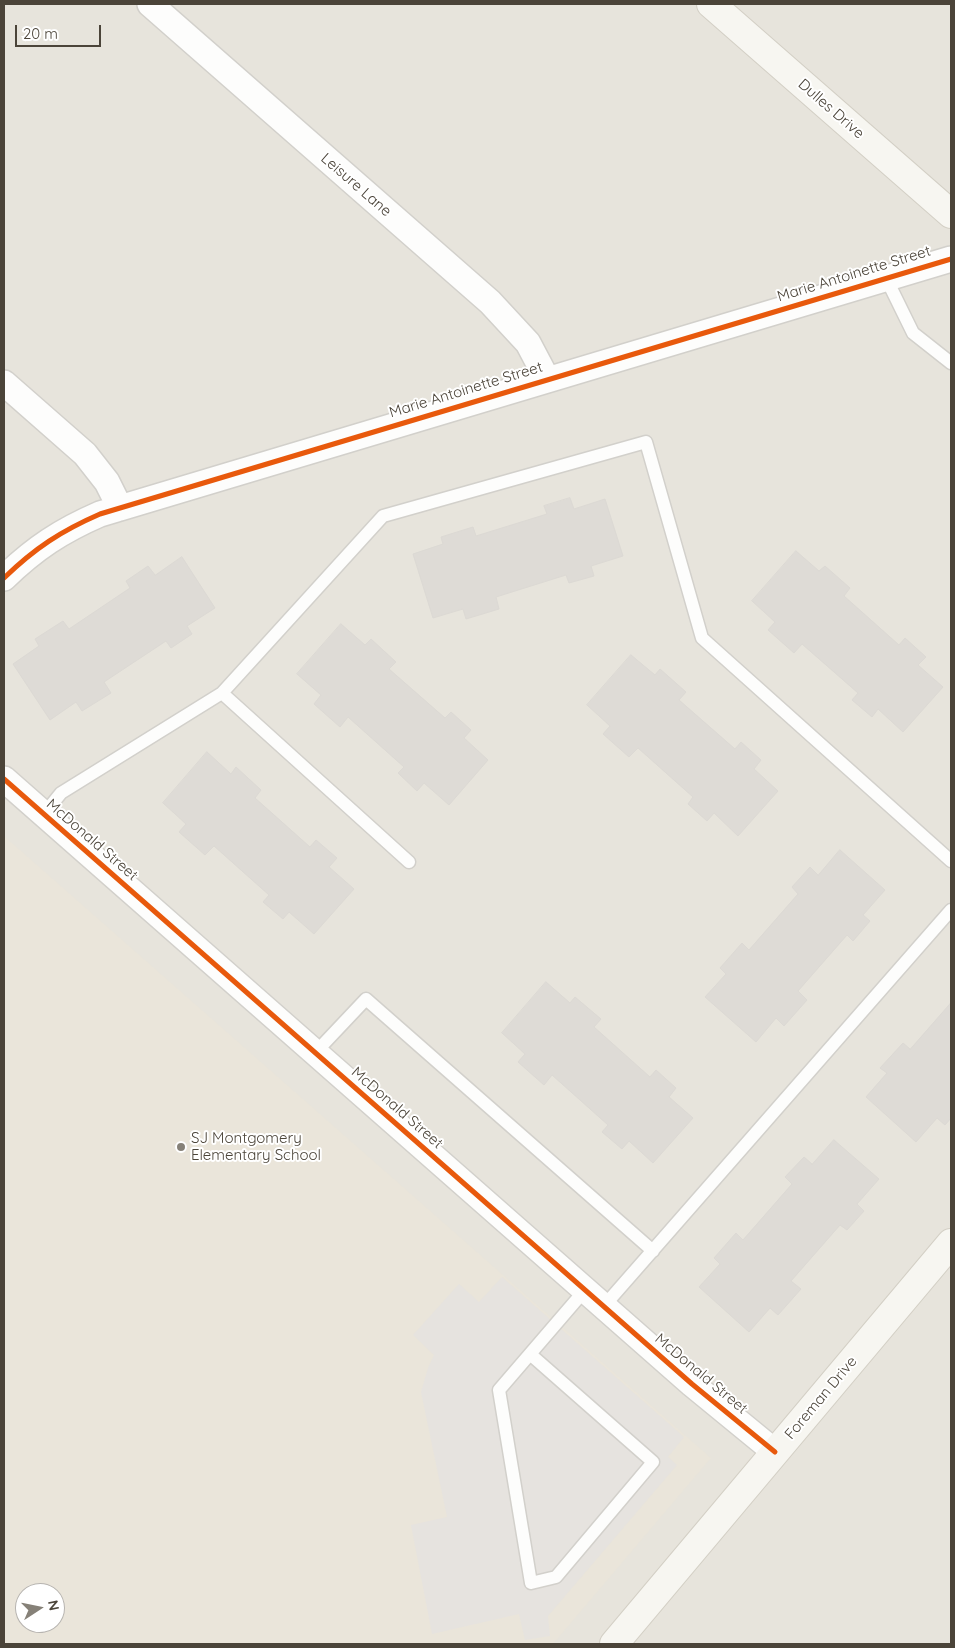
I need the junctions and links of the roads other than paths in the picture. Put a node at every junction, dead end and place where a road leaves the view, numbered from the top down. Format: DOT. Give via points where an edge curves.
graph roads {
  1 [pos="150,4"];
  2 [pos="711,4"];
  3 [pos="951,214"];
  4 [pos="951,259"];
  5 [pos="886,278"];
  6 [pos="951,363"];
  7 [pos="547,379"];
  8 [pos="4,383"];
  9 [pos="120,508"];
  10 [pos="4,578"];
  11 [pos="222,693"];
  12 [pos="4,779"];
  13 [pos="44,814"];
  14 [pos="951,861"];
  15 [pos="409,862"];
  16 [pos="951,910"];
  17 [pos="315,1053"];
  18 [pos="951,1243"];
  19 [pos="653,1251"];
  20 [pos="585,1290"];
  21 [pos="604,1306"];
  22 [pos="530,1354"];
  23 [pos="775,1452"];
  24 [pos="614,1644"];
  1 -- 7 [label="street, Leisure Lane" via="490,302 528,343"];
  2 -- 3 [label="street, Dulles Drive"];
  4 -- 5 [label="street, Marie Antoinette Street"];
  5 -- 6 [label="lane" via="913,333"];
  5 -- 7 [label="street, Marie Antoinette Street"];
  7 -- 9 [label="street, Marie Antoinette Street"];
  8 -- 9 [label="street" via="85,454 107,482"];
  9 -- 10 [label="street, Marie Antoinette Street" via="70,527 44,543"];
  11 -- 13 [label="lane" via="61,792"];
  11 -- 14 [label="lane" via="383,516 646,442 702,638"];
  11 -- 15 [label="lane"];
  12 -- 13 [label="street, McDonald Street"];
  13 -- 17 [label="street, McDonald Street"];
  16 -- 19 [label="lane"];
  17 -- 19 [label="lane" via="366,998"];
  17 -- 20 [label="street, McDonald Street"];
  18 -- 23 [label="street, Foreman Drive"];
  19 -- 21 [label="lane"];
  20 -- 21 [label="street, McDonald Street"];
  20 -- 22 [label="lane"];
  21 -- 23 [label="street, McDonald Street"];
  22 -- 22 [label="lane" via="499,1390 531,1582 556,1577 653,1462"];
  23 -- 24 [label="street, Foreman Drive"];
}
